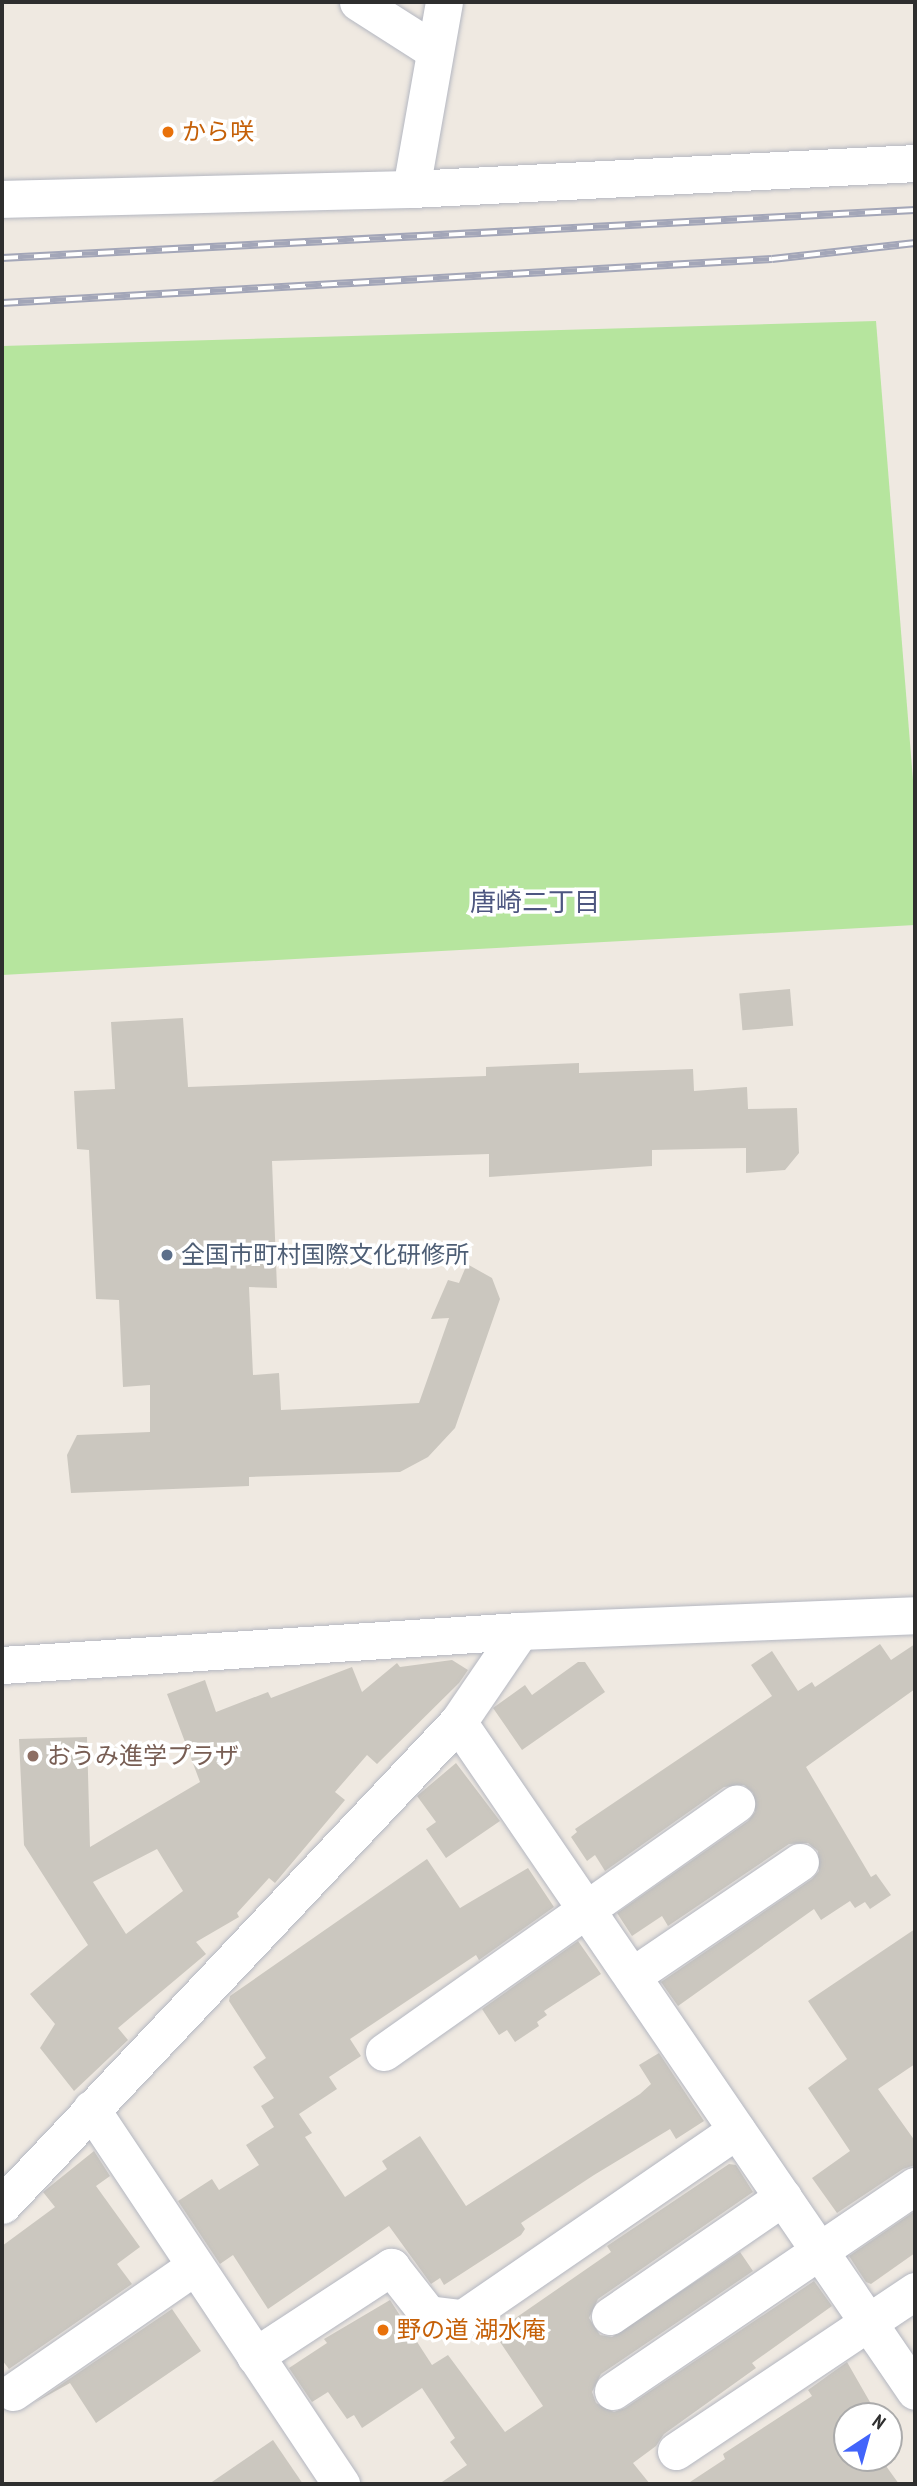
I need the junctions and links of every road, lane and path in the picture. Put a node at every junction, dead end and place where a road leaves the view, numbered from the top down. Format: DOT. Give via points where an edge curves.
graph roads {
  1 [pos="358,2"];
  2 [pos="444,2"];
  3 [pos="435,51"];
  4 [pos="915,163"];
  5 [pos="411,189"];
  6 [pos="2,199"];
  7 [pos="915,1615"];
  8 [pos="520,1631"];
  9 [pos="2,1665"];
  10 [pos="458,1722"];
  11 [pos="736,1804"];
  12 [pos="800,1862"];
  13 [pos="585,1907"];
  14 [pos="632,1976"];
  15 [pos="384,2052"];
  16 [pos="91,2109"];
  17 [pos="737,2130"];
  18 [pos="915,2186"];
  19 [pos="783,2197"];
  20 [pos="2,2205"];
  21 [pos="819,2250"];
  22 [pos="195,2266"];
  23 [pos="915,2291"];
  24 [pos="610,2316"];
  25 [pos="869,2322"];
  26 [pos="254,2356"];
  27 [pos="613,2391"];
  28 [pos="915,2391"];
  29 [pos="13,2392"];
  30 [pos="676,2451"];
  31 [pos="336,2483"];
  1 -- 3 [label="street"];
  2 -- 3 [label="street"];
  3 -- 5 [label="street"];
  4 -- 5 [label="street"];
  5 -- 6 [label="street"];
  7 -- 8 [label="street"];
  8 -- 9 [label="street"];
  8 -- 10 [label="street"];
  10 -- 13 [label="street"];
  10 -- 16 [label="street"];
  11 -- 13 [label="street"];
  12 -- 14 [label="street"];
  13 -- 14 [label="street"];
  13 -- 15 [label="street"];
  14 -- 17 [label="street"];
  16 -- 20 [label="street"];
  16 -- 22 [label="street"];
  17 -- 19 [label="street"];
  17 -- 26 [label="street" via="463,2318 428,2314 391,2267"];
  18 -- 21 [label="street"];
  19 -- 21 [label="street"];
  19 -- 24 [label="street"];
  21 -- 25 [label="street"];
  21 -- 27 [label="street"];
  22 -- 26 [label="street"];
  22 -- 29 [label="street"];
  23 -- 25 [label="street"];
  25 -- 28 [label="street"];
  25 -- 30 [label="street"];
  26 -- 31 [label="street"];
}
